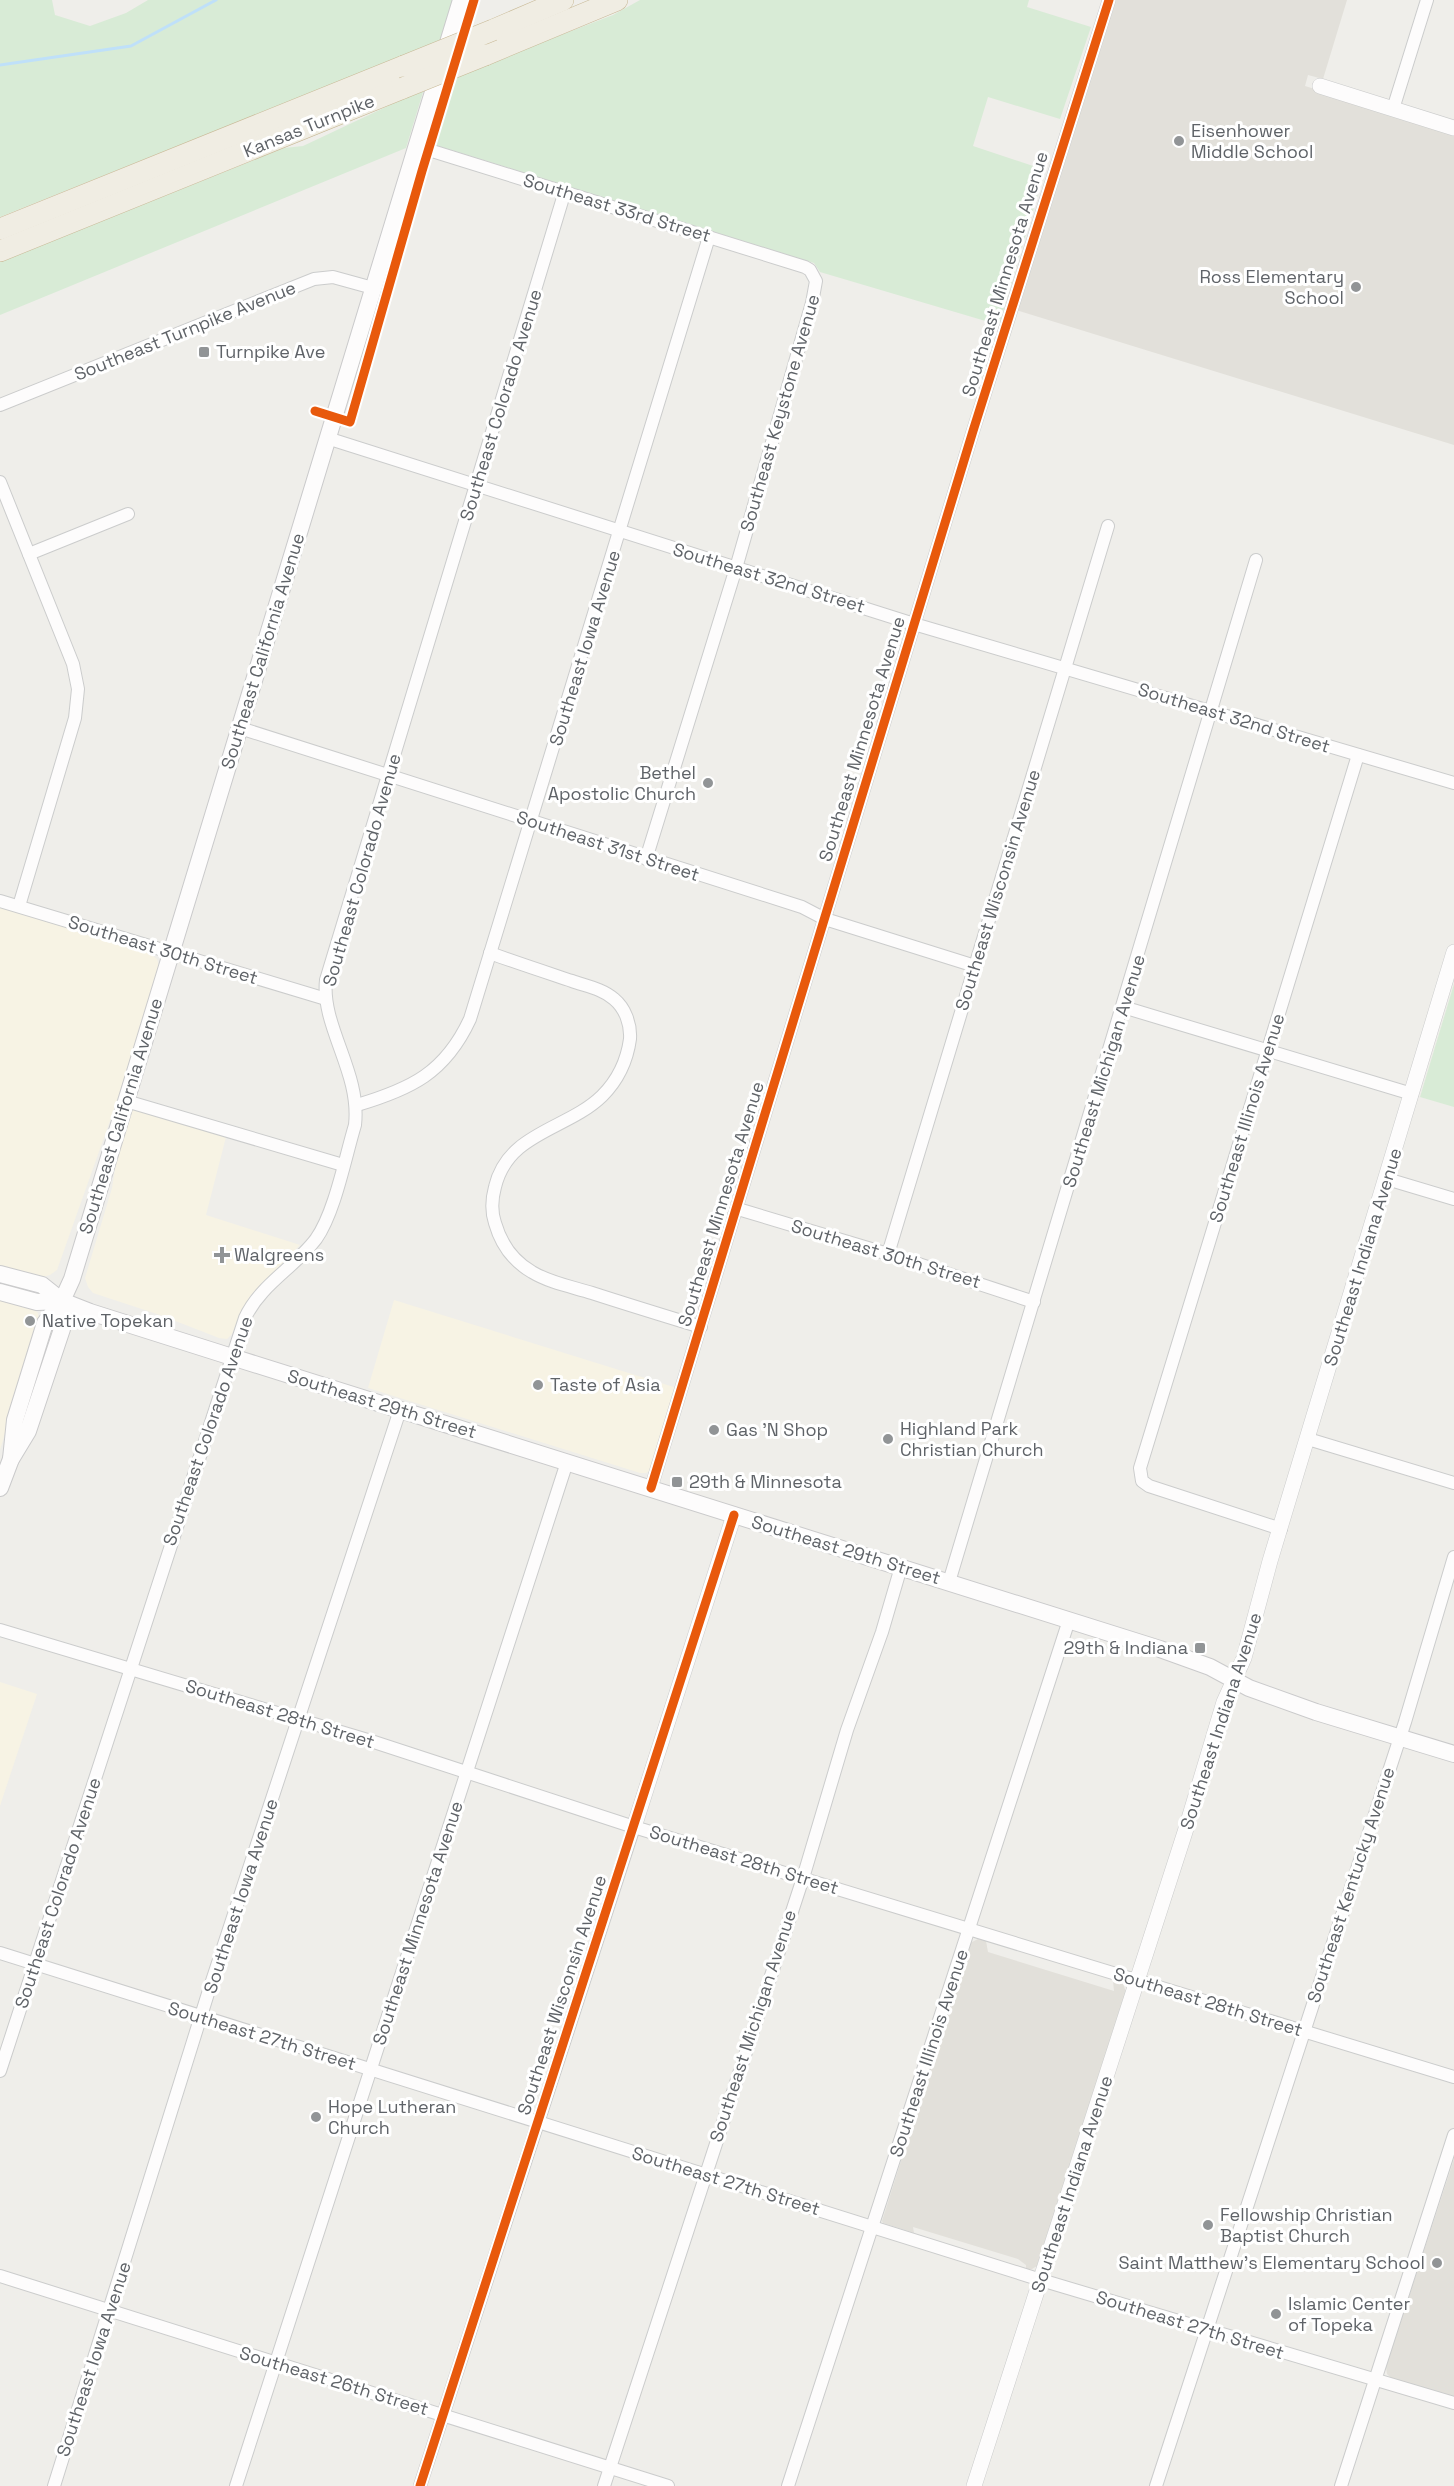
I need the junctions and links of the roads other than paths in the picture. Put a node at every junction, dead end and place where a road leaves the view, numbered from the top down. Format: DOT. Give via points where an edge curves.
graph roads {
  1 [pos="461,0"];
  2 [pos="563,0"];
  3 [pos="617,0"];
  4 [pos="1108,0"];
  5 [pos="1427,0"];
  6 [pos="1320,86"];
  7 [pos="1393,109"];
  8 [pos="1454,128"];
  9 [pos="416,146"];
  10 [pos="565,191"];
  11 [pos="0,229"];
  12 [pos="709,237"];
  13 [pos="0,251"];
  14 [pos="814,276"];
  15 [pos="373,288"];
  16 [pos="0,405"];
  17 [pos="327,438"];
  18 [pos="0,482"];
  19 [pos="476,486"];
  20 [pos="128,514"];
  21 [pos="1108,526"];
  22 [pos="620,532"];
  23 [pos="29,554"];
  24 [pos="1256,560"];
  25 [pos="736,568"];
  26 [pos="914,624"];
  27 [pos="1065,667"];
  28 [pos="1211,711"];
  29 [pos="240,728"];
  30 [pos="1358,755"];
  31 [pos="388,776"];
  32 [pos="1454,783"];
  33 [pos="531,822"];
  34 [pos="646,859"];
  35 [pos="0,901"];
  36 [pos="19,906"];
  37 [pos="825,919"];
  38 [pos="1454,952"];
  39 [pos="171,953"];
  40 [pos="490,953"];
  41 [pos="975,966"];
  42 [pos="326,999"];
  43 [pos="1123,1007"];
  44 [pos="1267,1052"];
  45 [pos="1412,1094"];
  46 [pos="126,1101"];
  47 [pos="357,1105"];
  48 [pos="343,1165"];
  49 [pos="1387,1179"];
  50 [pos="1454,1199"];
  51 [pos="738,1209"];
  52 [pos="888,1254"];
  53 [pos="0,1274"];
  54 [pos="0,1292"];
  55 [pos="62,1301"];
  56 [pos="1034,1302"];
  57 [pos="701,1327"];
  58 [pos="232,1357"];
  59 [pos="400,1410"];
  60 [pos="1308,1439"];
  61 [pos="567,1462"];
  62 [pos="1454,1483"];
  63 [pos="0,1488"];
  64 [pos="651,1488"];
  65 [pos="734,1515"];
  66 [pos="1281,1528"];
  67 [pos="1454,1557"];
  68 [pos="901,1567"];
  69 [pos="949,1582"];
  70 [pos="1069,1620"];
  71 [pos="0,1630"];
  72 [pos="130,1668"];
  73 [pos="1234,1680"];
  74 [pos="300,1720"];
  75 [pos="1399,1737"];
  76 [pos="1454,1754"];
  77 [pos="466,1772"];
  78 [pos="634,1827"];
  79 [pos="803,1878"];
  80 [pos="969,1929"];
  81 [pos="0,1953"];
  82 [pos="35,1964"];
  83 [pos="1137,1980"];
  84 [pos="201,2017"];
  85 [pos="1303,2031"];
  86 [pos="370,2070"];
  87 [pos="0,2071"];
  88 [pos="1454,2077"];
  89 [pos="538,2121"];
  90 [pos="1454,2135"];
  91 [pos="704,2174"];
  92 [pos="873,2226"];
  93 [pos="0,2276"];
  94 [pos="1041,2280"];
  95 [pos="109,2311"];
  96 [pos="1207,2330"];
  97 [pos="276,2363"];
  98 [pos="1375,2380"];
  99 [pos="1454,2403"];
  100 [pos="443,2415"];
  101 [pos="610,2468"];
  102 [pos="54,2486"];
  103 [pos="236,2486"];
  104 [pos="420,2486"];
  105 [pos="604,2486"];
  106 [pos="668,2486"];
  107 [pos="788,2486"];
  108 [pos="974,2486"];
  109 [pos="1156,2486"];
  110 [pos="1341,2486"];
  1 -- 9 [label="main road, Southeast California Avenue"];
  2 -- 11 [label="highway, Kansas Turnpike, bridge"];
  3 -- 13 [label="highway, Kansas Turnpike, bridge"];
  4 -- 26 [label="street, Southeast Minnesota Avenue"];
  5 -- 7 [label="street"];
  6 -- 7 [label="street"];
  7 -- 8 [label="street"];
  9 -- 10 [label="street, Southeast 33rd Street"];
  9 -- 15 [label="main road, Southeast California Avenue"];
  10 -- 12 [label="street, Southeast 33rd Street"];
  10 -- 19 [label="street, Southeast Colorado Avenue"];
  12 -- 14 [label="street, Southeast 33rd Street" via="805,267"];
  12 -- 22 [label="street, Southeast Iowa Avenue"];
  14 -- 25 [label="street, Southeast Keystone Avenue" via="816,289"];
  15 -- 16 [label="street, Southeast Turnpike Avenue" via="333,277 314,279"];
  15 -- 17 [label="main road, Southeast California Avenue"];
  17 -- 19 [label="street, Southeast 32nd Street"];
  17 -- 29 [label="main road, Southeast California Avenue"];
  18 -- 23 [label="street"];
  19 -- 22 [label="street, Southeast 32nd Street"];
  19 -- 31 [label="street, Southeast Colorado Avenue"];
  20 -- 23 [label="street"];
  21 -- 27 [label="street, Southeast Wisconsin Avenue"];
  22 -- 25 [label="street, Southeast 32nd Street"];
  22 -- 33 [label="street, Southeast Iowa Avenue"];
  23 -- 36 [label="street" via="73,664 78,703"];
  24 -- 28 [label="street, Southeast Michigan Avenue"];
  25 -- 26 [label="street, Southeast 32nd Street"];
  25 -- 34 [label="street, Southeast Keystone Avenue"];
  26 -- 27 [label="street, Southeast 32nd Street"];
  26 -- 37 [label="street, Southeast Minnesota Avenue"];
  27 -- 28 [label="street, Southeast 32nd Street"];
  27 -- 41 [label="street, Southeast Wisconsin Avenue"];
  28 -- 30 [label="street, Southeast 32nd Street"];
  28 -- 43 [label="street, Southeast Michigan Avenue"];
  29 -- 31 [label="street, Southeast 31st Street"];
  29 -- 39 [label="main road, Southeast California Avenue"];
  30 -- 32 [label="street, Southeast 32nd Street"];
  30 -- 44 [label="street, Southeast Illinois Avenue"];
  31 -- 33 [label="street, Southeast 31st Street"];
  31 -- 42 [label="street, Southeast Colorado Avenue" via="326,980"];
  33 -- 34 [label="street, Southeast 31st Street"];
  33 -- 40 [label="street, Southeast Iowa Avenue"];
  34 -- 37 [label="street, Southeast 31st Street" via="802,908"];
  35 -- 36 [label="street, Southeast 30th Street"];
  36 -- 39 [label="street, Southeast 30th Street"];
  37 -- 41 [label="street, Southeast 31st Street"];
  37 -- 51 [label="street, Southeast Minnesota Avenue"];
  38 -- 45 [label="street, Southeast Indiana Avenue"];
  39 -- 42 [label="street, Southeast 30th Street"];
  39 -- 46 [label="main road, Southeast California Avenue"];
  40 -- 47 [label="street, Southeast Iowa Avenue" via="470,1019 456,1046 413,1085"];
  40 -- 57 [label="street" via="608,994 623,1009 630,1031 623,1067 612,1086 590,1106 528,1139 503,1166 492,1206 504,1245 523,1266 548,1280"];
  41 -- 52 [label="street, Southeast Wisconsin Avenue"];
  42 -- 47 [label="street, Southeast Colorado Avenue"];
  43 -- 44 [label="street"];
  43 -- 56 [label="street, Southeast Michigan Avenue"];
  44 -- 45 [label="street"];
  44 -- 66 [label="street, Southeast Illinois Avenue" via="1140,1468 1142,1481 1159,1491"];
  45 -- 49 [label="street, Southeast Indiana Avenue"];
  46 -- 48 [label="street"];
  46 -- 55 [label="main road, Southeast California Avenue"];
  47 -- 48 [label="street, Southeast Colorado Avenue"];
  48 -- 58 [label="street, Southeast Colorado Avenue" via="324,1226 309,1247 257,1298 245,1318"];
  49 -- 50 [label="street"];
  49 -- 60 [label="street, Southeast Indiana Avenue"];
  51 -- 52 [label="street, Southeast 30th Street"];
  51 -- 57 [label="street, Southeast Minnesota Avenue"];
  52 -- 56 [label="street, Southeast 30th Street"];
  53 -- 55 [label="main road, Southeast 29th Street" via="42,1285"];
  54 -- 55 [label="main road, Southeast 29th Street" via="37,1302"];
  55 -- 58 [label="main road, Southeast 29th Street"];
  55 -- 63 [label="main road, Southeast California Avenue" via="45,1323 15,1420 10,1459"];
  56 -- 69 [label="street, Southeast Michigan Avenue"];
  57 -- 64 [label="street, Southeast Minnesota Avenue"];
  58 -- 59 [label="main road, Southeast 29th Street"];
  58 -- 72 [label="street, Southeast Colorado Avenue"];
  59 -- 61 [label="main road, Southeast 29th Street"];
  59 -- 74 [label="street, Southeast Iowa Avenue"];
  60 -- 62 [label="street"];
  60 -- 66 [label="street, Southeast Indiana Avenue"];
  61 -- 64 [label="main road, Southeast 29th Street"];
  61 -- 77 [label="street, Southeast Minnesota Avenue"];
  64 -- 65 [label="main road, Southeast 29th Street"];
  65 -- 68 [label="main road, Southeast 29th Street"];
  65 -- 78 [label="street, Southeast Wisconsin Avenue"];
  66 -- 73 [label="street, Southeast Indiana Avenue" via="1244,1658"];
  67 -- 75 [label="street, Southeast Kentucky Avenue"];
  68 -- 69 [label="main road, Southeast 29th Street"];
  68 -- 79 [label="street, Southeast Michigan Avenue"];
  69 -- 70 [label="main road, Southeast 29th Street"];
  70 -- 73 [label="main road, Southeast 29th Street" via="1185,1658"];
  70 -- 80 [label="street, Southeast Illinois Avenue"];
  71 -- 72 [label="street, Southeast 28th Street"];
  72 -- 74 [label="street, Southeast 28th Street"];
  72 -- 82 [label="street, Southeast Colorado Avenue"];
  73 -- 75 [label="main road, Southeast 29th Street" via="1316,1712"];
  73 -- 83 [label="street, Southeast Indiana Avenue"];
  74 -- 77 [label="street, Southeast 28th Street"];
  74 -- 84 [label="street, Southeast Iowa Avenue"];
  75 -- 76 [label="main road, Southeast 29th Street"];
  75 -- 85 [label="street, Southeast Kentucky Avenue"];
  77 -- 78 [label="street, Southeast 28th Street"];
  77 -- 86 [label="street, Southeast Minnesota Avenue"];
  78 -- 79 [label="street, Southeast 28th Street"];
  78 -- 89 [label="street, Southeast Wisconsin Avenue"];
  79 -- 80 [label="street, Southeast 28th Street"];
  79 -- 91 [label="street, Southeast Michigan Avenue"];
  80 -- 83 [label="street, Southeast 28th Street"];
  80 -- 92 [label="street, Southeast Illinois Avenue"];
  81 -- 82 [label="street, Southeast 27th Street"];
  82 -- 84 [label="street, Southeast 27th Street"];
  82 -- 87 [label="street, Southeast Colorado Avenue"];
  83 -- 85 [label="street, Southeast 28th Street"];
  83 -- 94 [label="street, Southeast Indiana Avenue"];
  84 -- 86 [label="street, Southeast 27th Street"];
  84 -- 95 [label="street, Southeast Iowa Avenue"];
  85 -- 88 [label="street, Southeast 28th Street"];
  85 -- 96 [label="street, Southeast Kentucky Avenue"];
  86 -- 89 [label="street, Southeast 27th Street"];
  86 -- 97 [label="street, Southeast Minnesota Avenue"];
  89 -- 91 [label="street, Southeast 27th Street"];
  89 -- 100 [label="street, Southeast Wisconsin Avenue"];
  90 -- 98 [label="street"];
  91 -- 92 [label="street, Southeast 27th Street"];
  91 -- 101 [label="street, Southeast Michigan Avenue"];
  92 -- 94 [label="street, Southeast 27th Street"];
  92 -- 107 [label="street, Southeast Illinois Avenue"];
  93 -- 95 [label="street, Southeast 26th Street"];
  94 -- 96 [label="street, Southeast 27th Street"];
  94 -- 108 [label="street, Southeast Indiana Avenue"];
  95 -- 97 [label="street, Southeast 26th Street"];
  95 -- 102 [label="street, Southeast Iowa Avenue"];
  96 -- 98 [label="street, Southeast 27th Street"];
  96 -- 109 [label="street, Southeast Kentucky Avenue"];
  97 -- 100 [label="street, Southeast 26th Street"];
  97 -- 103 [label="street, Southeast Minnesota Avenue"];
  98 -- 99 [label="street, Southeast 27th Street"];
  98 -- 110 [label="street"];
  100 -- 101 [label="street, Southeast 26th Street"];
  100 -- 104 [label="street, Southeast Wisconsin Avenue"];
  101 -- 105 [label="street, Southeast Michigan Avenue"];
  101 -- 106 [label="street, Southeast 26th Street"];
}
